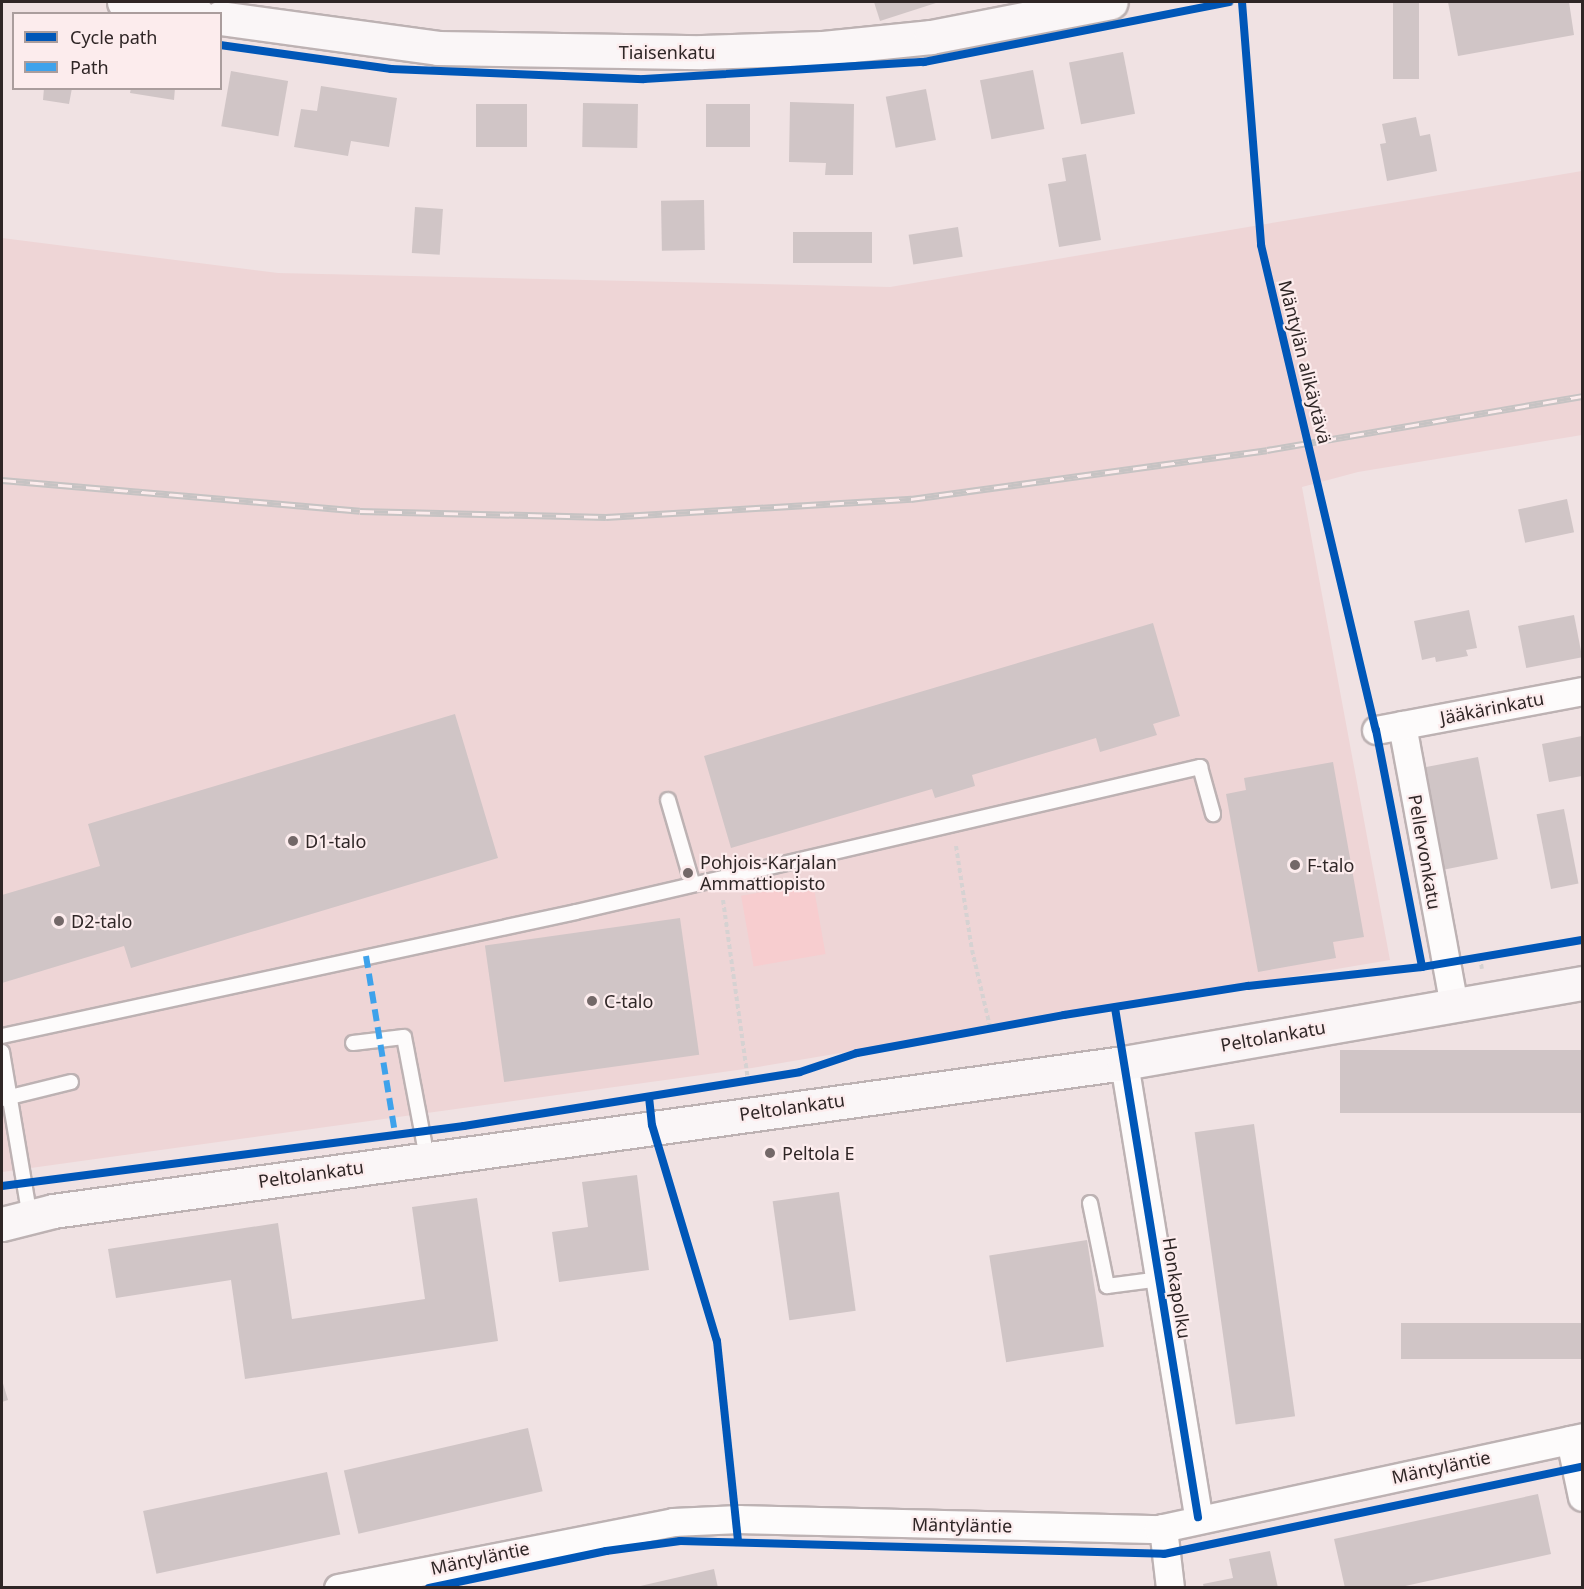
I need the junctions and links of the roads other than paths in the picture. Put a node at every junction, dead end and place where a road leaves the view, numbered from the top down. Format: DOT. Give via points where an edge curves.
graph roads {
  1 [pos="1111,2"];
  2 [pos="146,3"];
  3 [pos="188,12"];
  4 [pos="222,18"];
  5 [pos="1582,691"];
  6 [pos="1402,725"];
  7 [pos="1376,729"];
  8 [pos="668,800"];
  9 [pos="1213,814"];
  10 [pos="692,882"];
  11 [pos="1582,983"];
  12 [pos="1454,1006"];
  13 [pos="2,1036"];
  14 [pos="352,1043"];
  15 [pos="2,1052"];
  16 [pos="1124,1063"];
  17 [pos="71,1082"];
  18 [pos="5,1099"];
  19 [pos="427,1158"];
  20 [pos="1090,1203"];
  21 [pos="16,1221"];
  22 [pos="1161,1279"];
  23 [pos="1576,1439"];
  24 [pos="1582,1497"];
  25 [pos="1198,1517"];
  26 [pos="1163,1528"];
  27 [pos="338,1587"];
  28 [pos="1170,1587"];
  1 -- 4 [label="street, Tiaisenkatu" via="931,36 823,48 702,52 438,48"];
  2 -- 3 [label="street"];
  5 -- 6 [label="street, Jääkärinkatu"];
  6 -- 7 [label="street"];
  6 -- 12 [label="street, Pellervonkatu"];
  8 -- 10 [label="lane"];
  9 -- 10 [label="lane" via="1200,767"];
  10 -- 13 [label="lane"];
  11 -- 12 [label="street, Peltolankatu"];
  12 -- 16 [label="street, Peltolankatu"];
  14 -- 19 [label="lane" via="404,1037"];
  15 -- 18 [label="lane"];
  16 -- 19 [label="street, Peltolankatu"];
  16 -- 22 [label="street, Honkapolku"];
  17 -- 18 [label="lane"];
  18 -- 21 [label="lane"];
  19 -- 21 [label="street, Peltolankatu"];
  20 -- 22 [label="lane" via="1107,1286"];
  22 -- 25 [label="street, Honkapolku"];
  23 -- 24 [label="street"];
  23 -- 25 [label="street, Mäntyläntie"];
  25 -- 26 [label="street, Mäntyläntie"];
  26 -- 27 [label="street, Mäntyläntie" via="739,1519 673,1522"];
  26 -- 28 [label="street"];
}
